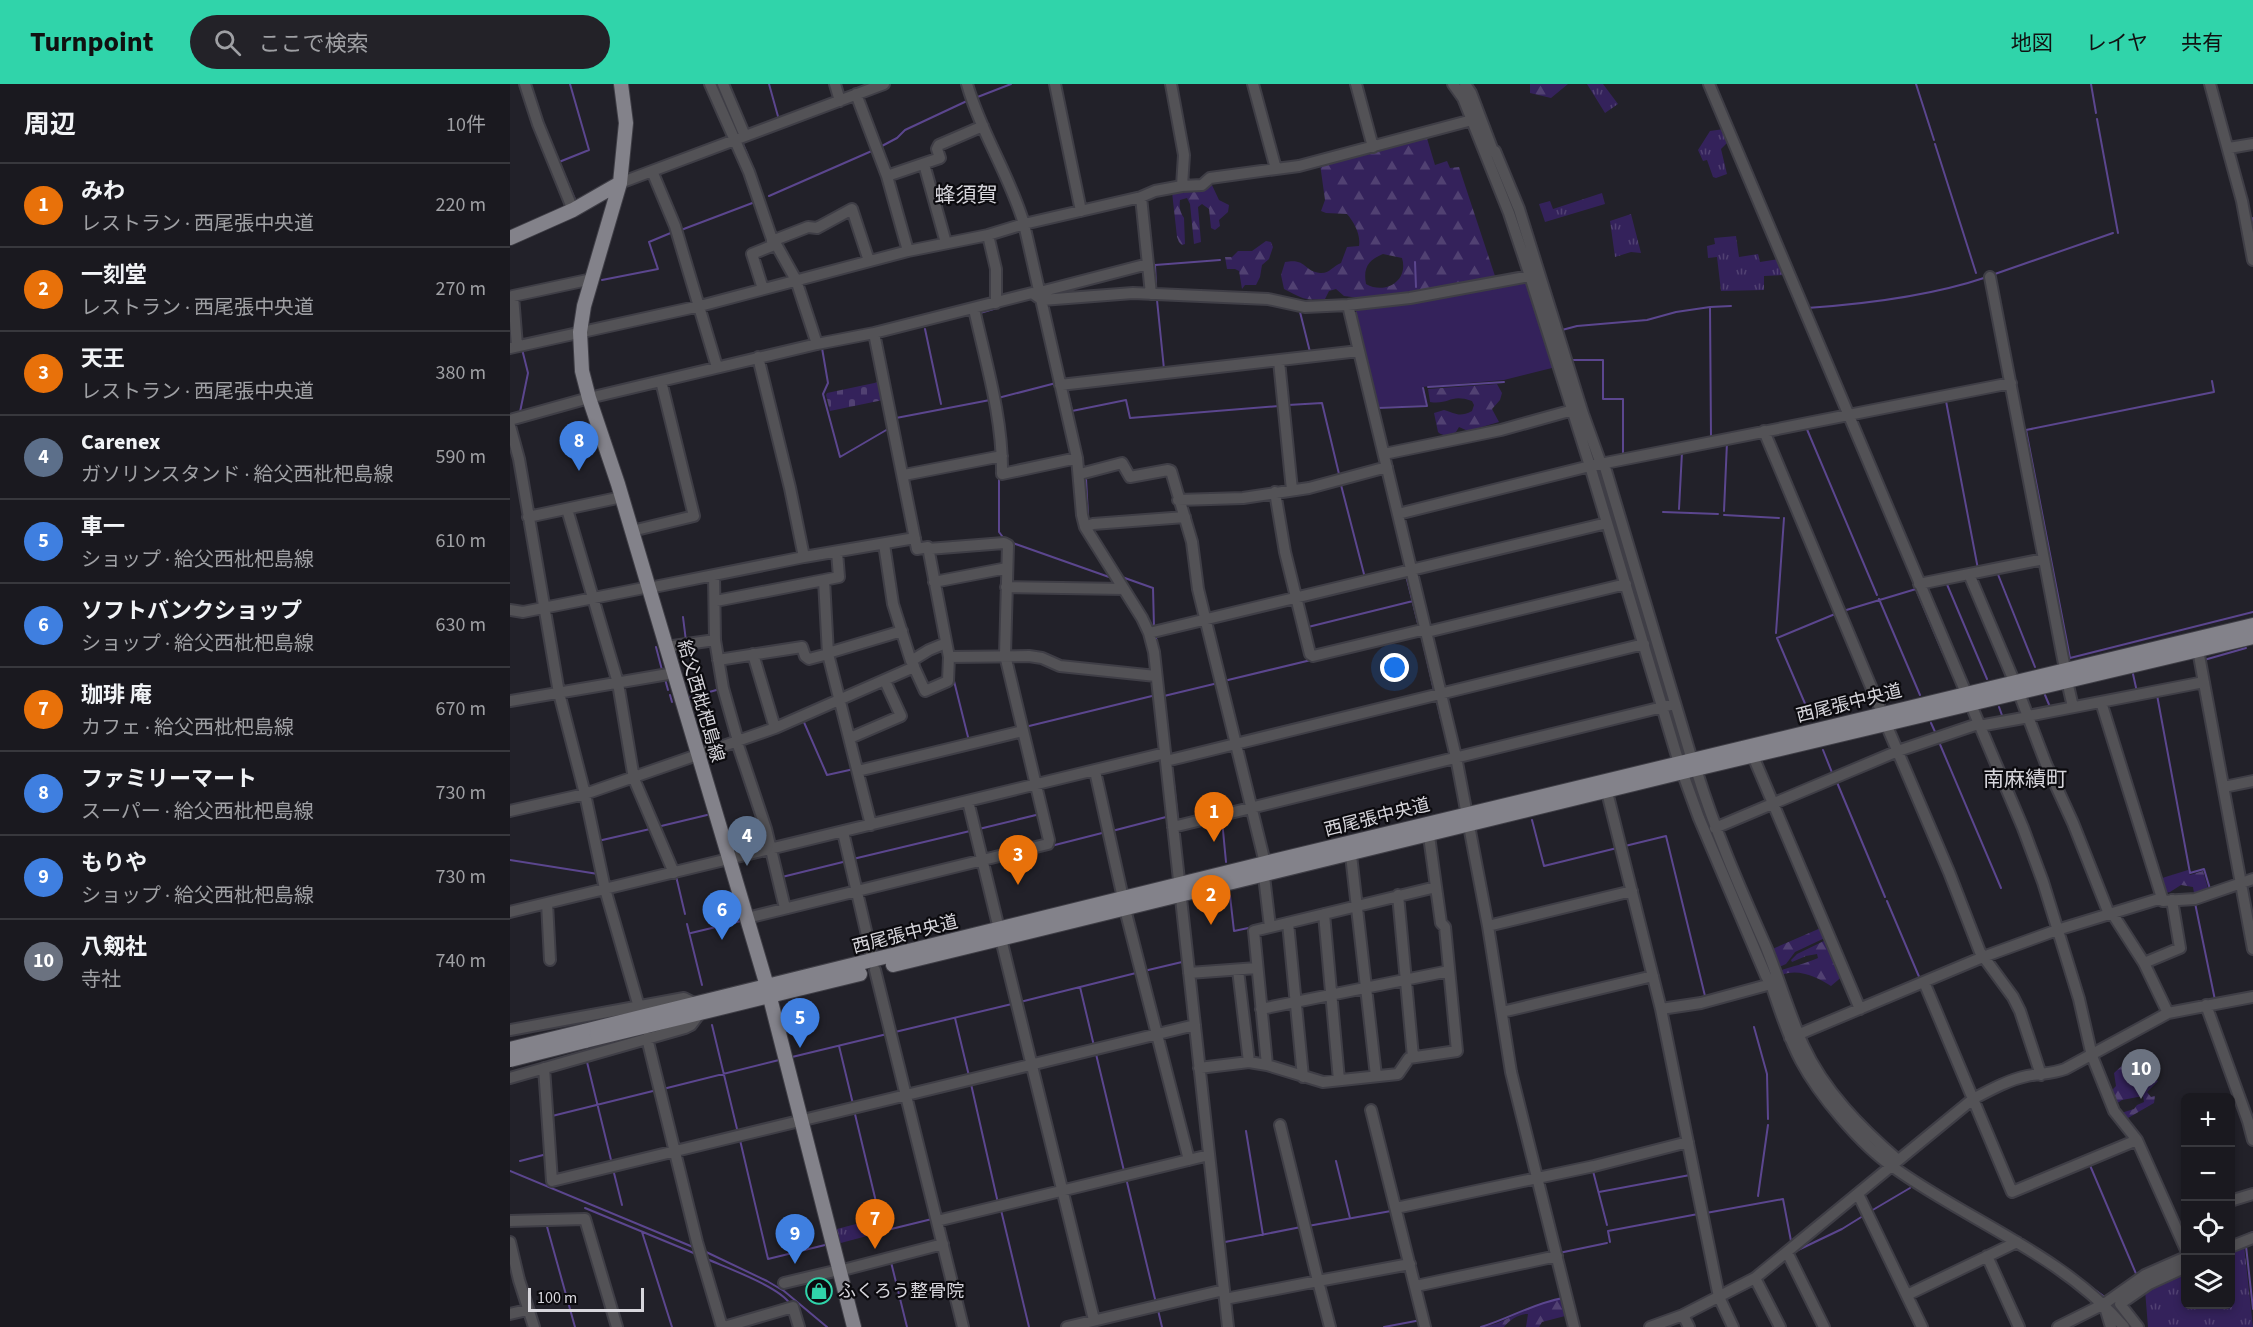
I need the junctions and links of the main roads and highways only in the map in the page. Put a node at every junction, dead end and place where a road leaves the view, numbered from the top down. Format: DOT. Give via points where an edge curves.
graph roads {
  1 [pos="621,84"];
  2 [pos="620,183"];
  3 [pos="510,237"];
  4 [pos="2253,625"];
  5 [pos="2253,637"];
  6 [pos="2066,675"];
  7 [pos="1884,719"];
  8 [pos="1688,766"];
  9 [pos="1468,820"];
  10 [pos="1265,869"];
  11 [pos="769,991"];
  12 [pos="584,1036"];
  13 [pos="510,1049"];
  14 [pos="510,1060"];
  15 [pos="854,1327"];
  1 -- 2 [label="main road, 給父西枇杷島線" via="626,123"];
  2 -- 3 [label="main road" via="573,210"];
  2 -- 11 [label="main road, 給父西枇杷島線" via="584,306 580,332 582,371"];
  4 -- 6 [label="main road, 西尾張中央道"];
  5 -- 6 [label="main road, 西尾張中央道"];
  6 -- 7 [label="main road, 西尾張中央道"];
  7 -- 8 [label="main road, 西尾張中央道"];
  7 -- 8 [label="main road, 西尾張中央道" via="1754,756"];
  8 -- 9 [label="main road, 西尾張中央道"];
  8 -- 9 [label="main road, 西尾張中央道" via="1607,792"];
  9 -- 10 [label="main road, 西尾張中央道"];
  9 -- 10 [label="main road, 西尾張中央道" via="1429,836 1351,855"];
  10 -- 11 [label="main road, 西尾張中央道"];
  11 -- 12 [label="main road, 西尾張中央道"];
  11 -- 15 [label="main road, 給父西枇杷島線"];
  12 -- 13 [label="main road, 西尾張中央道, bridge"];
  12 -- 14 [label="main road, 西尾張中央道, bridge"];
}
